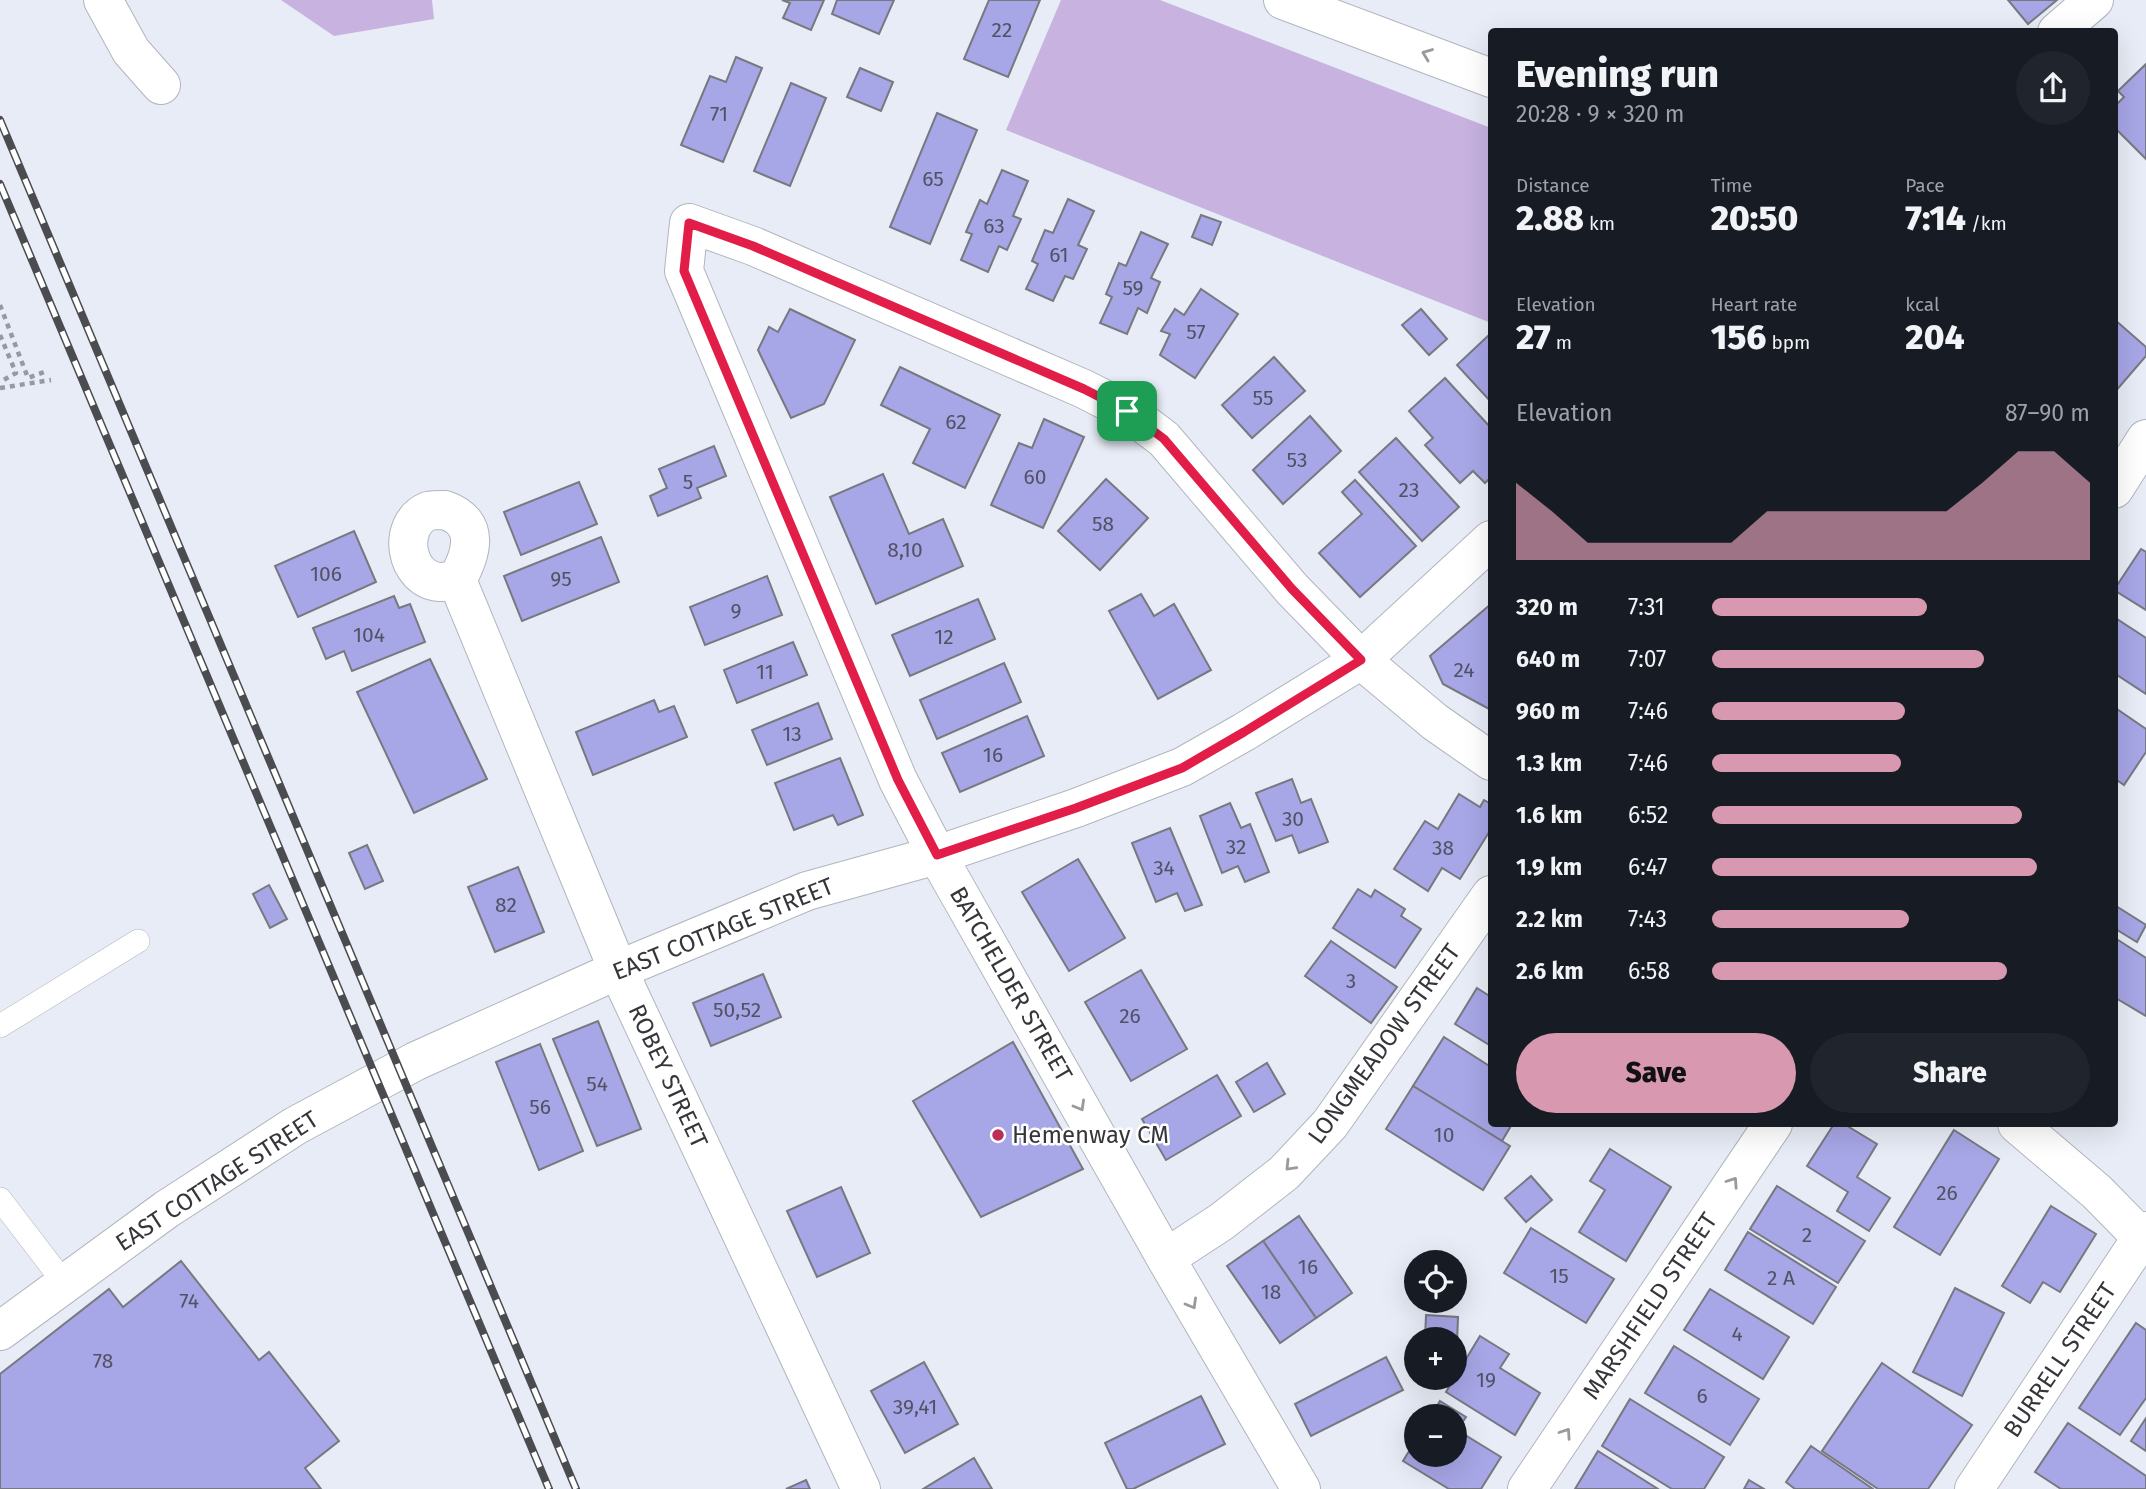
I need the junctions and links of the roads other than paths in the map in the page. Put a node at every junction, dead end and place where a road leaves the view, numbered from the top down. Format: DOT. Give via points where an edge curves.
graph roads {
  1 [pos="103,0"];
  2 [pos="1283,0"];
  3 [pos="2094,0"];
  4 [pos="2062,28"];
  5 [pos="1488,77"];
  6 [pos="161,85"];
  7 [pos="2146,439"];
  8 [pos="2118,483"];
  9 [pos="1488,543"];
  10 [pos="457,580"];
  11 [pos="1361,660"];
  12 [pos="1488,759"];
  13 [pos="937,855"];
  14 [pos="1488,899"];
  15 [pos="138,941"];
  16 [pos="618,970"];
  17 [pos="0,1026"];
  18 [pos="1771,1127"];
  19 [pos="2021,1127"];
  20 [pos="0,1199"];
  21 [pos="2145,1236"];
  22 [pos="1166,1258"];
  23 [pos="65,1284"];
  24 [pos="0,1331"];
  25 [pos="861,1489"];
  26 [pos="1301,1489"];
  27 [pos="1527,1489"];
  28 [pos="1974,1489"];
  1 -- 6 [label="street" via="131,51"];
  5 -- 2 [label="street, one-way"];
  3 -- 4 [label="street"];
  7 -- 8 [label="street"];
  9 -- 11 [label="street, EAST COTTAGE STREET"];
  10 -- 16 [label="street, ROBEY STREET"];
  11 -- 12 [label="street"];
  11 -- 13 [label="street, EAST COTTAGE STREET" via="1182,768"];
  11 -- 13 [label="street, BATCHELDER STREET" via="1292,589 1164,439 1127,411 753,246 689,223 684,271 893,767"];
  13 -- 16 [label="street, EAST COTTAGE STREET" via="807,891"];
  13 -- 22 [label="street, BATCHELDER STREET, one-way"];
  14 -- 22 [label="street, LONGMEADOW STREET, one-way" via="1330,1124 1284,1173"];
  15 -- 17 [label="lane"];
  16 -- 23 [label="street, EAST COTTAGE STREET" via="416,1061 295,1126 167,1209"];
  16 -- 25 [label="street, ROBEY STREET"];
  27 -- 18 [label="street, MARSHFIELD STREET, one-way"];
  19 -- 21 [label="street"];
  20 -- 23 [label="lane"];
  21 -- 28 [label="street, BURRELL STREET"];
  22 -- 26 [label="street, BATCHELDER STREET, one-way"];
  23 -- 24 [label="street, EAST COTTAGE STREET"];
}
